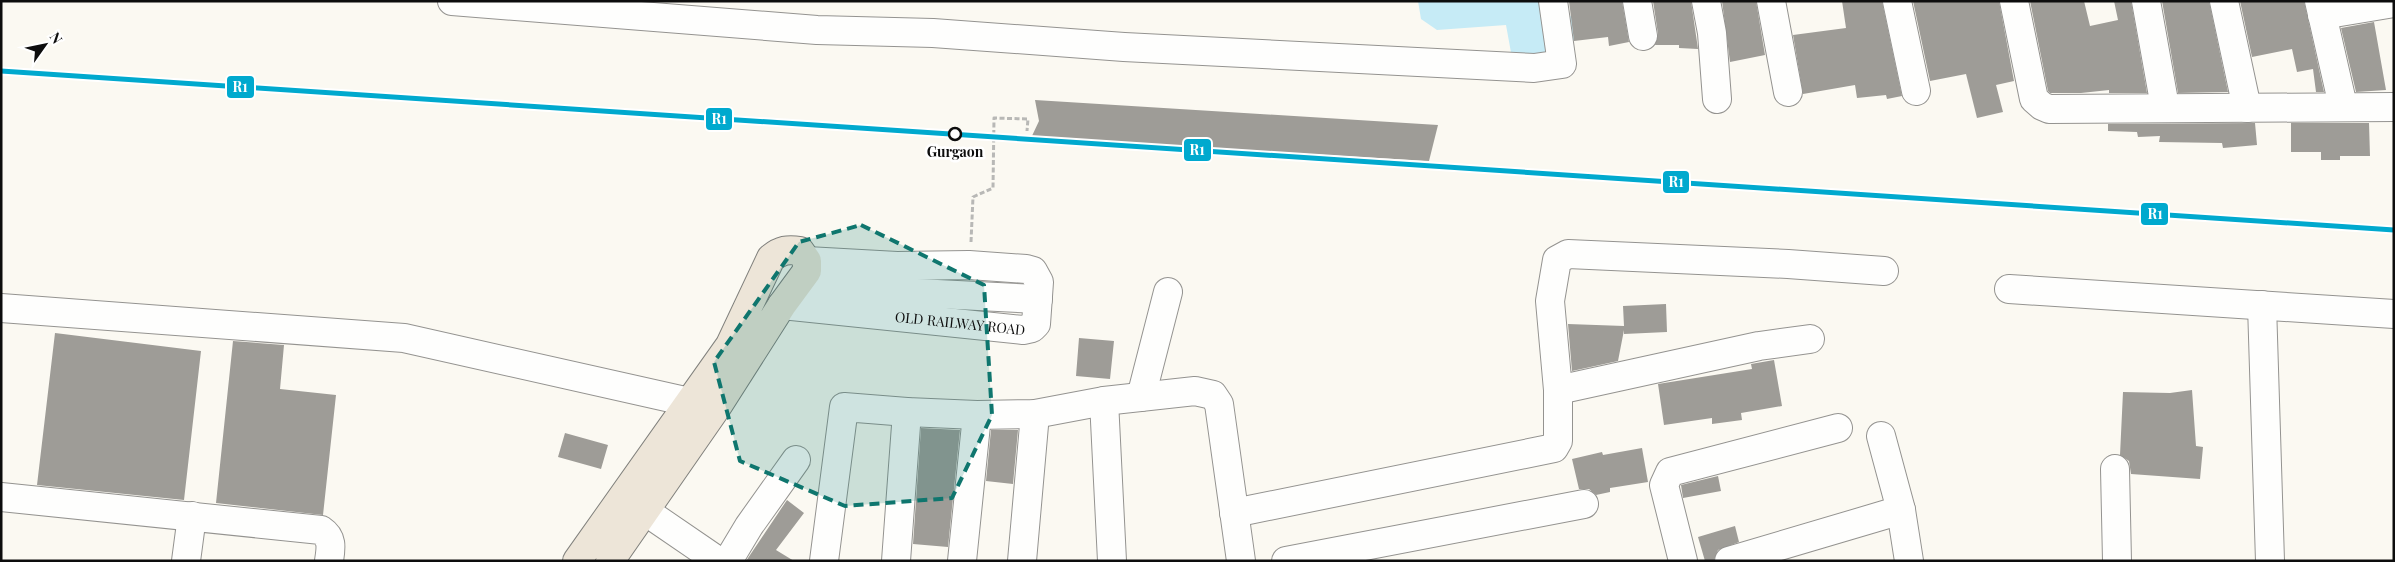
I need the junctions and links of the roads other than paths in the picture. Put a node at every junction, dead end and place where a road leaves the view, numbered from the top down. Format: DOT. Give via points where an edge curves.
graph roads {
  1 [pos="452,1"];
  2 [pos="1553,1"];
  3 [pos="1636,1"];
  4 [pos="1706,1"];
  5 [pos="1770,1"];
  6 [pos="1897,1"];
  7 [pos="2014,1"];
  8 [pos="2146,1"];
  9 [pos="2224,1"];
  10 [pos="2394,3"];
  11 [pos="2321,8"];
  12 [pos="1643,36"];
  13 [pos="1788,92"];
  14 [pos="1916,92"];
  15 [pos="1717,99"];
  16 [pos="2342,106"];
  17 [pos="2165,107"];
  18 [pos="2394,107"];
  19 [pos="2246,108"];
  20 [pos="807,261"];
  21 [pos="1884,271"];
  22 [pos="2009,289"];
  23 [pos="1168,292"];
  24 [pos="789,296"];
  25 [pos="2262,305"];
  26 [pos="1,308"];
  27 [pos="2394,314"];
  28 [pos="1810,339"];
  29 [pos="1558,390"];
  30 [pos="1140,397"];
  31 [pos="1104,401"];
  32 [pos="689,402"];
  33 [pos="907,412"];
  34 [pos="1035,414"];
  35 [pos="977,415"];
  36 [pos="1838,428"];
  37 [pos="1881,436"];
  38 [pos="796,460"];
  39 [pos="2115,469"];
  40 [pos="1,497"];
  41 [pos="1584,504"];
  42 [pos="1901,510"];
  43 [pos="645,511"];
  44 [pos="1234,513"];
  45 [pos="192,516"];
  46 [pos="1763,556"];
  47 [pos="1682,560"];
  48 [pos="186,561"];
  49 [pos="329,561"];
  50 [pos="577,561"];
  51 [pos="610,561"];
  52 [pos="718,561"];
  53 [pos="728,561"];
  54 [pos="824,561"];
  55 [pos="896,561"];
  56 [pos="962,561"];
  57 [pos="1022,561"];
  58 [pos="1112,561"];
  59 [pos="1241,561"];
  60 [pos="1286,561"];
  61 [pos="1729,561"];
  62 [pos="1909,561"];
  63 [pos="2117,561"];
  64 [pos="2270,561"];
  1 -- 2 [label="street" via="817,30 933,33 1124,47 1534,68 1562,64"];
  3 -- 12 [label="street"];
  4 -- 15 [label="street" via="1712,32"];
  5 -- 13 [label="street"];
  6 -- 14 [label="street"];
  7 -- 17 [label="street" via="2034,99 2042,106"];
  8 -- 17 [label="street"];
  9 -- 19 [label="street"];
  10 -- 11 [label="street"];
  11 -- 16 [label="street"];
  16 -- 18 [label="street"];
  16 -- 19 [label="street"];
  17 -- 19 [label="street"];
  20 -- 24 [label="main road" via="807,271"];
  20 -- 24 [label="street, OLD RAILWAY ROAD" via="1026,269 1033,271 1039,282 1036,324 1023,330"];
  20 -- 32 [label="main road, OLD RAILWAY ROAD" via="800,252 789,249 771,258 730,345"];
  21 -- 29 [label="street" via="1568,254 1557,260 1550,301"];
  22 -- 25 [label="street"];
  23 -- 30 [label="street"];
  24 -- 43 [label="main road"];
  25 -- 27 [label="street"];
  25 -- 64 [label="street"];
  26 -- 32 [label="street" via="404,338"];
  28 -- 29 [label="street" via="1759,346"];
  29 -- 44 [label="street" via="1558,441 1551,449"];
  30 -- 31 [label="street"];
  30 -- 44 [label="street" via="1195,391 1213,395 1219,404"];
  31 -- 34 [label="street"];
  31 -- 58 [label="street"];
  32 -- 50 [label="main road, OLD RAILWAY ROAD"];
  33 -- 35 [label="street"];
  33 -- 54 [label="street" via="844,406"];
  33 -- 55 [label="street"];
  34 -- 35 [label="street"];
  34 -- 57 [label="street"];
  35 -- 56 [label="street"];
  36 -- 47 [label="street" via="1670,472 1664,485"];
  37 -- 42 [label="street"];
  38 -- 53 [label="street"];
  39 -- 63 [label="street"];
  40 -- 45 [label="street"];
  41 -- 60 [label="street"];
  42 -- 46 [label="street"];
  42 -- 62 [label="street"];
  43 -- 51 [label="main road"];
  43 -- 52 [label="street"];
  44 -- 59 [label="street"];
  45 -- 48 [label="street"];
  45 -- 49 [label="street" via="321,530 330,541"];
  46 -- 61 [label="street"];
}
